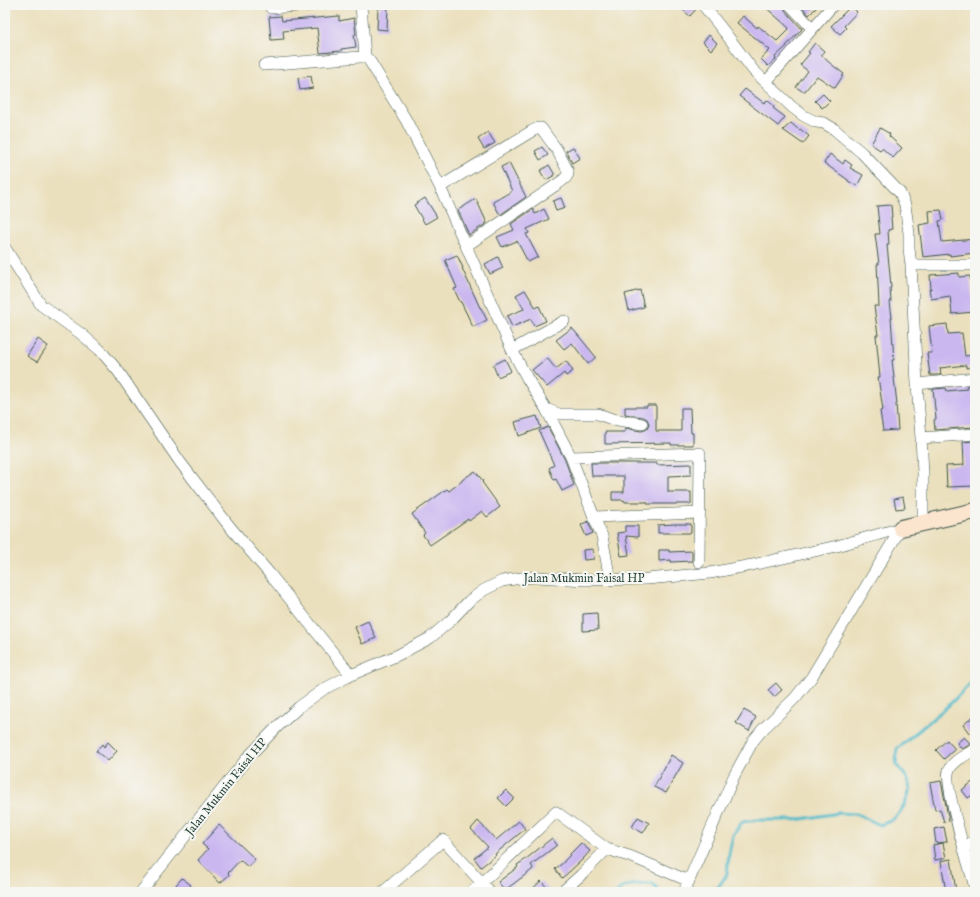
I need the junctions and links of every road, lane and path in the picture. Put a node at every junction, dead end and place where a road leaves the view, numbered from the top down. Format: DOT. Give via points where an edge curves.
graph roads {
  1 [pos="312,5"];
  2 [pos="361,5"];
  3 [pos="703,5"];
  4 [pos="790,5"];
  5 [pos="832,5"];
  6 [pos="271,8"];
  7 [pos="812,28"];
  8 [pos="365,57"];
  9 [pos="264,65"];
  10 [pos="766,82"];
  11 [pos="440,187"];
  12 [pos="466,246"];
  13 [pos="5,248"];
  14 [pos="911,265"];
  15 [pos="975,265"];
  16 [pos="564,321"];
  17 [pos="512,350"];
  18 [pos="975,378"];
  19 [pos="917,384"];
  20 [pos="546,409"];
  21 [pos="642,424"];
  22 [pos="975,434"];
  23 [pos="921,438"];
  24 [pos="571,457"];
  25 [pos="975,511"];
  26 [pos="700,513"];
  27 [pos="594,517"];
  28 [pos="923,523"];
  29 [pos="901,528"];
  30 [pos="699,562"];
  31 [pos="610,580"];
  32 [pos="350,675"];
  33 [pos="975,750"];
  34 [pos="975,840"];
  35 [pos="608,849"];
  36 [pos="964,849"];
  37 [pos="689,881"];
  38 [pos="482,883"];
  39 [pos="975,887"];
  40 [pos="141,892"];
  41 [pos="383,892"];
  42 [pos="472,892"];
  43 [pos="490,892"];
  44 [pos="562,892"];
  45 [pos="684,892"];
  1 -- 6 [label="street"];
  2 -- 8 [label="street"];
  3 -- 10 [label="street" via="753,70"];
  4 -- 7 [label="street"];
  5 -- 7 [label="street"];
  7 -- 10 [label="street"];
  8 -- 9 [label="street"];
  8 -- 11 [label="street" via="406,120"];
  10 -- 14 [label="street" via="804,116 834,129 862,153 900,193 905,205"];
  11 -- 12 [label="street"];
  11 -- 12 [label="street" via="538,128 541,128 558,150 568,171 567,176 559,183"];
  12 -- 17 [label="street"];
  13 -- 32 [label="street" via="41,305 100,350 118,371 180,462"];
  14 -- 15 [label="street"];
  14 -- 19 [label="street"];
  16 -- 17 [label="street"];
  17 -- 20 [label="street"];
  18 -- 19 [label="street"];
  19 -- 23 [label="street"];
  20 -- 21 [label="street" via="559,414 598,414"];
  20 -- 24 [label="street"];
  22 -- 23 [label="street"];
  23 -- 28 [label="street"];
  24 -- 26 [label="street" via="700,453"];
  24 -- 27 [label="street"];
  25 -- 28 [label="street, Jalan Mukmin Faisal HP"];
  26 -- 27 [label="street"];
  26 -- 30 [label="street"];
  27 -- 31 [label="street" via="602,536"];
  28 -- 29 [label="street, Jalan Mukmin Faisal HP"];
  29 -- 31 [label="street, Jalan Mukmin Faisal HP" via="837,546 752,565 704,573"];
  29 -- 37 [label="street" via="811,678 753,741 734,776"];
  31 -- 32 [label="street, Jalan Mukmin Faisal HP" via="538,577 502,581 469,601 430,638"];
  32 -- 40 [label="street, Jalan Mukmin Faisal HP" via="299,707 248,757"];
  33 -- 36 [label="street" via="958,760 949,770 948,776"];
  34 -- 36 [label="street"];
  35 -- 37 [label="street"];
  35 -- 38 [label="street" via="556,812"];
  35 -- 44 [label="street"];
  36 -- 39 [label="street"];
  37 -- 45 [label="street"];
  38 -- 41 [label="street" via="443,840"];
  38 -- 42 [label="street"];
  38 -- 43 [label="street"];
}
